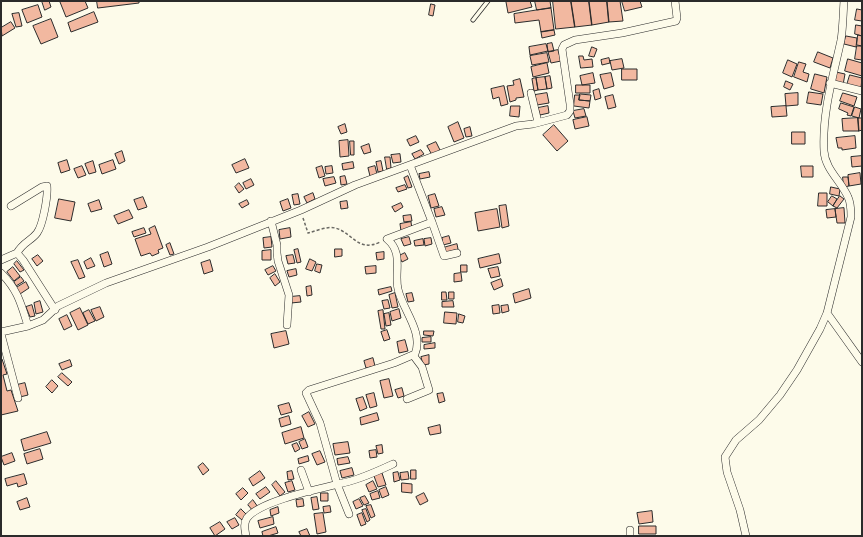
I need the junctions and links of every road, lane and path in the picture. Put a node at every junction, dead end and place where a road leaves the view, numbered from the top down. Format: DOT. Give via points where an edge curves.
graph roads {
  1 [pos="488,1"];
  2 [pos="675,1"];
  3 [pos="844,1"];
  4 [pos="473,20"];
  5 [pos="830,83"];
  6 [pos="862,91"];
  7 [pos="531,93"];
  8 [pos="538,122"];
  9 [pos="410,165"];
  10 [pos="11,206"];
  11 [pos="300,210"];
  12 [pos="271,221"];
  13 [pos="432,222"];
  14 [pos="387,239"];
  15 [pos="17,253"];
  16 [pos="457,254"];
  17 [pos="1,260"];
  18 [pos="1,273"];
  19 [pos="55,310"];
  20 [pos="827,313"];
  21 [pos="287,325"];
  22 [pos="28,326"];
  23 [pos="1,333"];
  24 [pos="413,355"];
  25 [pos="862,362"];
  26 [pos="18,398"];
  27 [pos="407,398"];
  28 [pos="393,464"];
  29 [pos="301,470"];
  30 [pos="337,484"];
  31 [pos="309,492"];
  32 [pos="349,514"];
  33 [pos="246,536"];
  34 [pos="746,536"];
  1 -- 4 [label="lane"];
  2 -- 8 [label="street" via="676,21 575,40 564,45 562,49 570,111 567,115"];
  3 -- 5 [label="street" via="841,39"];
  5 -- 6 [label="street"];
  5 -- 20 [label="street" via="824,152 826,161 848,197 851,217"];
  7 -- 8 [label="street"];
  8 -- 9 [label="street" via="516,126"];
  9 -- 11 [label="street" via="343,190"];
  9 -- 13 [label="street"];
  10 -- 15 [label="street" via="47,186 38,231"];
  11 -- 12 [label="street"];
  11 -- 14 [label="path" via="308,233 336,228 365,245 377,244"];
  12 -- 19 [label="street" via="208,248 106,283 58,306"];
  12 -- 21 [label="street" via="278,245 278,261 288,295"];
  13 -- 14 [label="street"];
  13 -- 16 [label="street" via="444,256"];
  14 -- 24 [label="street" via="397,256 397,288 415,331 417,347"];
  15 -- 17 [label="street"];
  15 -- 19 [label="street"];
  18 -- 22 [label="street" via="16,290"];
  19 -- 22 [label="street" via="43,320"];
  20 -- 25 [label="street"];
  20 -- 34 [label="street" via="797,370 780,395 759,420 736,440 725,457"];
  22 -- 23 [label="street"];
  23 -- 26 [label="street"];
  24 -- 27 [label="street" via="422,367 430,390"];
  24 -- 30 [label="street" via="307,392 306,395 323,432"];
  28 -- 30 [label="street" via="369,475"];
  29 -- 31 [label="street"];
  30 -- 31 [label="street"];
  30 -- 32 [label="street"];
  31 -- 33 [label="street" via="267,504 251,514 245,521"];
}
